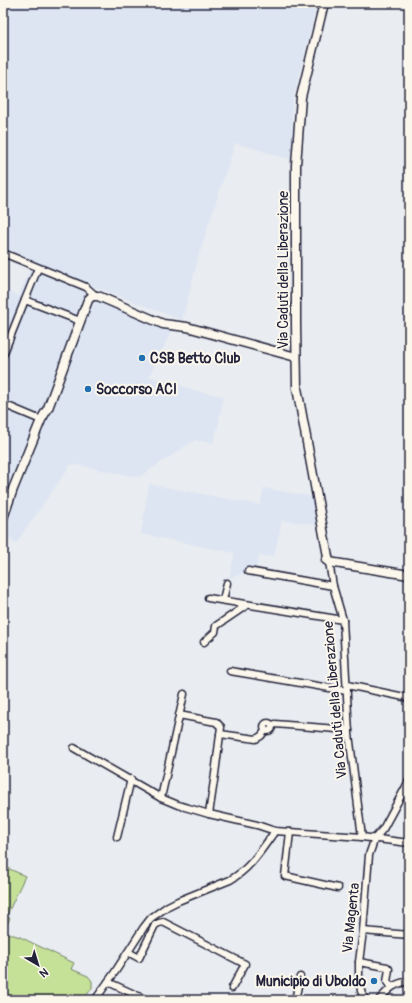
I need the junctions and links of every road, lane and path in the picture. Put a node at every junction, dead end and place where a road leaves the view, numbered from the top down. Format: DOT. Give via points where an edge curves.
graph roads {
  1 [pos="324,3"];
  2 [pos="3,253"];
  3 [pos="38,268"];
  4 [pos="95,295"];
  5 [pos="25,300"];
  6 [pos="80,321"];
  7 [pos="3,355"];
  8 [pos="296,357"];
  9 [pos="3,404"];
  10 [pos="41,420"];
  11 [pos="3,518"];
  12 [pos="329,562"];
  13 [pos="248,571"];
  14 [pos="409,575"];
  15 [pos="226,583"];
  16 [pos="333,586"];
  17 [pos="208,598"];
  18 [pos="223,600"];
  19 [pos="247,605"];
  20 [pos="343,620"];
  21 [pos="204,642"];
  22 [pos="230,671"];
  23 [pos="347,688"];
  24 [pos="184,694"];
  25 [pos="409,698"];
  26 [pos="179,715"];
  27 [pos="349,730"];
  28 [pos="220,734"];
  29 [pos="74,748"];
  30 [pos="131,779"];
  31 [pos="409,782"];
  32 [pos="161,798"];
  33 [pos="209,814"];
  34 [pos="275,831"];
  35 [pos="290,832"];
  36 [pos="117,837"];
  37 [pos="362,837"];
  38 [pos="375,838"];
  39 [pos="409,843"];
  40 [pos="338,888"];
  41 [pos="363,931"];
  42 [pos="409,935"];
  43 [pos="128,952"];
  44 [pos="359,962"];
  45 [pos="300,977"];
  46 [pos="409,981"];
  47 [pos="108,982"];
  48 [pos="391,986"];
  49 [pos="232,988"];
  50 [pos="95,1000"];
  51 [pos="147,1000"];
  52 [pos="295,1000"];
  53 [pos="364,1000"];
  54 [pos="379,1000"];
  1 -- 8 [label="street, Via Caduti della Liberazione" via="300,96 296,165"];
  2 -- 3 [label="street"];
  3 -- 4 [label="street" via="86,287"];
  3 -- 5 [label="street"];
  4 -- 6 [label="street" via="88,300"];
  4 -- 8 [label="street" via="163,324 194,328"];
  5 -- 6 [label="street"];
  5 -- 7 [label="street"];
  6 -- 10 [label="street" via="48,408"];
  8 -- 12 [label="street, Via Caduti della Liberazione" via="297,388 323,538 322,553 324,559"];
  9 -- 10 [label="street"];
  10 -- 11 [label="street" via="12,489"];
  12 -- 14 [label="street"];
  12 -- 16 [label="street, Via Caduti della Liberazione"];
  13 -- 16 [label="street"];
  15 -- 18 [label="street"];
  16 -- 20 [label="street, Via Caduti della Liberazione"];
  17 -- 18 [label="street"];
  18 -- 19 [label="street"];
  19 -- 20 [label="street"];
  19 -- 21 [label="street" via="216,626 215,632"];
  20 -- 23 [label="street, Via Caduti della Liberazione"];
  22 -- 23 [label="street"];
  23 -- 25 [label="street"];
  23 -- 27 [label="street, Via Caduti della Liberazione"];
  24 -- 26 [label="street"];
  26 -- 28 [label="street" via="218,723 221,727"];
  26 -- 32 [label="street"];
  27 -- 28 [label="street" via="275,724 271,730 265,731 256,739"];
  27 -- 37 [label="street, Via Caduti della Liberazione"];
  28 -- 33 [label="street"];
  29 -- 30 [label="street"];
  30 -- 32 [label="street"];
  30 -- 36 [label="street"];
  31 -- 38 [label="street, Via Magenta"];
  32 -- 33 [label="street"];
  33 -- 34 [label="street"];
  34 -- 35 [label="street"];
  34 -- 43 [label="street" via="244,871 230,880 164,908 151,918"];
  35 -- 37 [label="street"];
  35 -- 40 [label="street" via="285,876"];
  37 -- 38 [label="street"];
  38 -- 39 [label="street"];
  38 -- 41 [label="street, Via Magenta" via="369,855"];
  41 -- 42 [label="street"];
  41 -- 44 [label="street, Via Magenta"];
  43 -- 47 [label="street"];
  43 -- 49 [label="street" via="139,958 155,925 163,922 244,964"];
  44 -- 48 [label="street" via="387,967 387,982"];
  44 -- 53 [label="street, Via Magenta"];
  45 -- 52 [label="street"];
  46 -- 48 [label="street"];
  47 -- 50 [label="street"];
  47 -- 51 [label="street"];
  48 -- 54 [label="street"];
}
